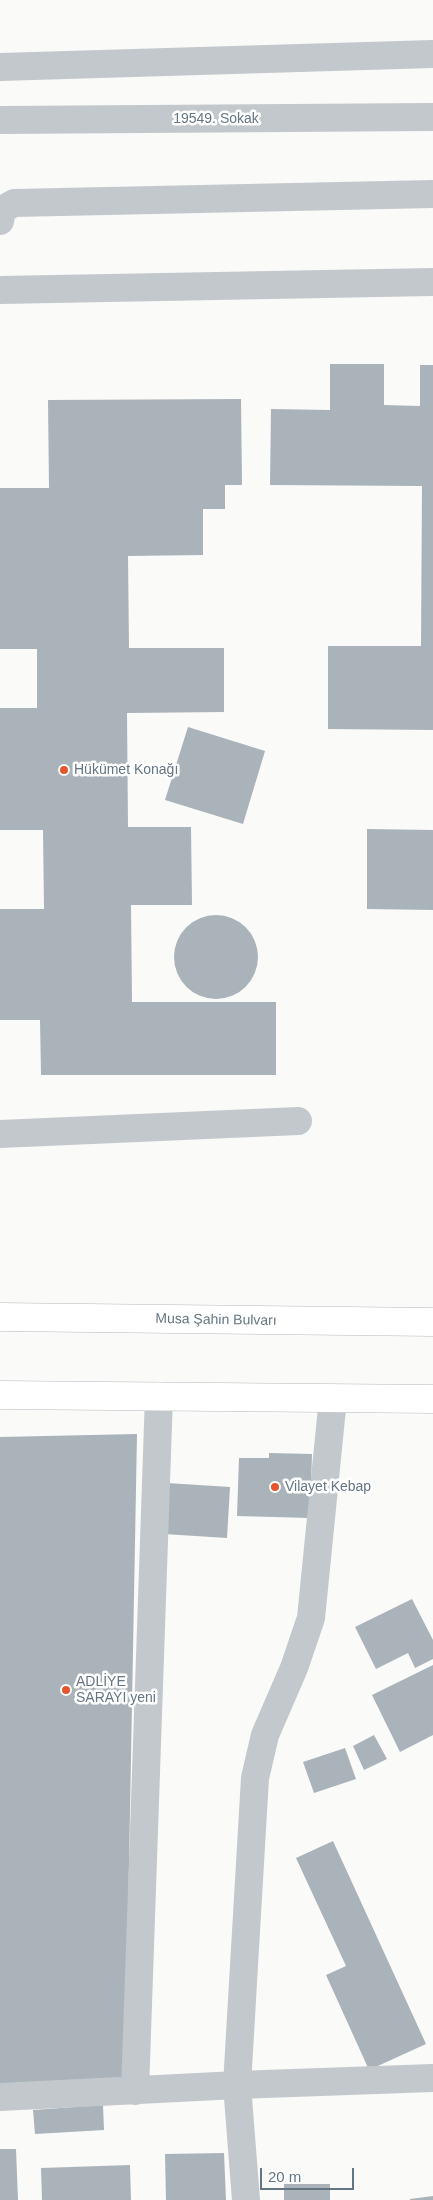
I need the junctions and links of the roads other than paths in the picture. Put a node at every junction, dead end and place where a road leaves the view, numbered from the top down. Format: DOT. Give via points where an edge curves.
graph roads {
  1 [pos="433,54"];
  2 [pos="0,66"];
  3 [pos="433,117"];
  4 [pos="0,120"];
  5 [pos="433,194"];
  6 [pos="0,221"];
  7 [pos="433,282"];
  8 [pos="0,290"];
  9 [pos="298,1121"];
  10 [pos="0,1134"];
  11 [pos="0,1317"];
  12 [pos="433,1322"];
  13 [pos="0,1395"];
  14 [pos="159,1396"];
  15 [pos="333,1398"];
  16 [pos="433,1400"];
  17 [pos="433,2078"];
  18 [pos="237,2085"];
  19 [pos="135,2091"];
  20 [pos="0,2096"];
  21 [pos="246,2200"];
  1 -- 2 [label="street"];
  3 -- 4 [label="street, 19549. Sokak"];
  5 -- 6 [label="street" via="14,204 2,210"];
  7 -- 8 [label="street"];
  9 -- 10 [label="street"];
  11 -- 12 [label="main road, Musa Şahin Bulvarı"];
  13 -- 14 [label="main road"];
  14 -- 15 [label="main road"];
  14 -- 19 [label="street"];
  15 -- 16 [label="main road"];
  15 -- 18 [label="street" via="311,1618 265,1735 255,1778"];
  17 -- 18 [label="street"];
  18 -- 19 [label="street"];
  18 -- 21 [label="street"];
  19 -- 20 [label="street"];
}
